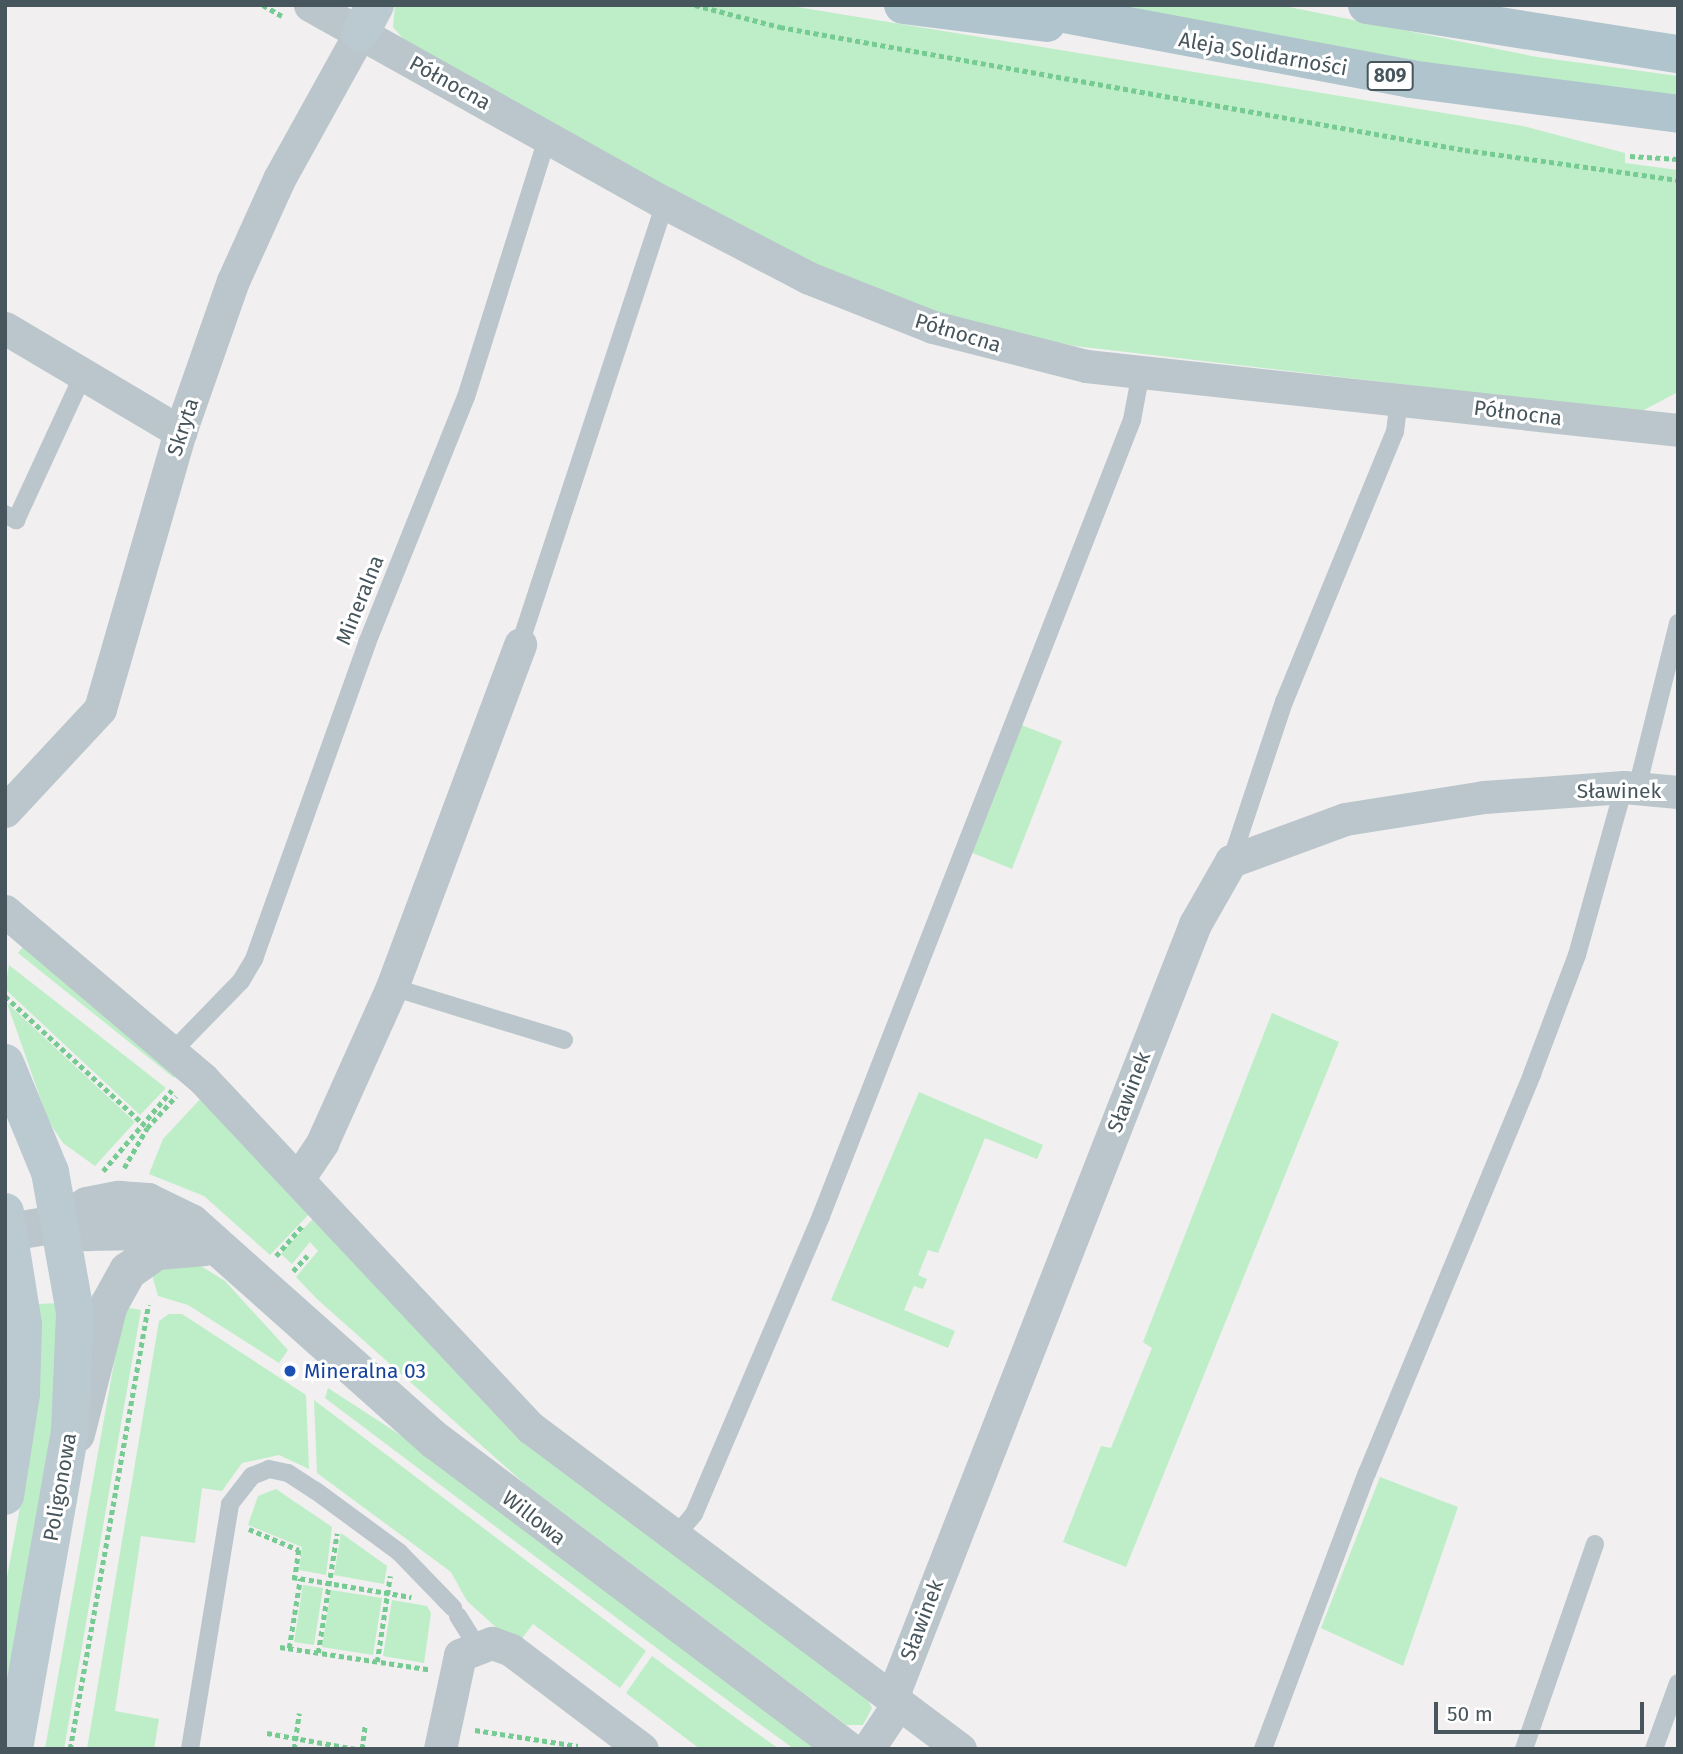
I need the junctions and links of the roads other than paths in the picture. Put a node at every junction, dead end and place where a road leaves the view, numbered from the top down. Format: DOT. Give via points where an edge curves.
graph roads {
  1 [pos="310,5"];
  2 [pos="903,5"];
  3 [pos="1016,5"];
  4 [pos="1367,5"];
  5 [pos="367,19"];
  6 [pos="1105,26"];
  7 [pos="1678,54"];
  8 [pos="1678,114"];
  9 [pos="547,138"];
  10 [pos="664,204"];
  11 [pos="5,328"];
  12 [pos="1141,372"];
  13 [pos="83,374"];
  14 [pos="1399,399"];
  15 [pos="1678,430"];
  16 [pos="180,432"];
  17 [pos="5,514"];
  18 [pos="1678,623"];
  19 [pos="520,644"];
  20 [pos="1630,787"];
  21 [pos="1678,792"];
  22 [pos="5,811"];
  23 [pos="1231,861"];
  24 [pos="5,911"];
  25 [pos="392,986"];
  26 [pos="564,1040"];
  27 [pos="170,1054"];
  28 [pos="5,1063"];
  29 [pos="300,1176"];
  30 [pos="8,1222"];
  31 [pos="63,1223"];
  32 [pos="205,1247"];
  33 [pos="239,1267"];
  34 [pos="66,1459"];
  35 [pos="5,1496"];
  36 [pos="673,1539"];
  37 [pos="1595,1545"];
  38 [pos="476,1645"];
  39 [pos="1678,1683"];
  40 [pos="896,1707"];
  41 [pos="444,1740"];
  42 [pos="15,1749"];
  43 [pos="190,1749"];
  44 [pos="642,1749"];
  45 [pos="846,1749"];
  46 [pos="868,1749"];
  47 [pos="960,1749"];
  48 [pos="1263,1749"];
  49 [pos="1524,1749"];
  50 [pos="1654,1749"];
  1 -- 5 [label="street, Północna"];
  2 -- 6 [label="main road, 809" via="994,20"];
  3 -- 6 [label="main road, Aleja Solidarności"];
  4 -- 7 [label="main road"];
  5 -- 9 [label="street, Północna"];
  5 -- 16 [label="street, Skryta" via="253,230"];
  6 -- 8 [label="main road, Aleja Solidarności / 809" via="1410,79"];
  9 -- 10 [label="street, Północna"];
  9 -- 27 [label="lane, Mineralna" via="466,397 367,643 254,959 241,981"];
  10 -- 12 [label="street, Północna" via="809,278 933,327 1039,356"];
  10 -- 19 [label="lane"];
  11 -- 13 [label="street"];
  12 -- 14 [label="street, Północna"];
  12 -- 36 [label="lane" via="1127,433 821,1216 694,1514"];
  13 -- 16 [label="street"];
  13 -- 17 [label="lane" via="16,520"];
  14 -- 15 [label="street, Północna"];
  14 -- 23 [label="lane" via="1395,432 1284,702"];
  16 -- 22 [label="street, Skryta" via="100,709"];
  18 -- 20 [label="lane"];
  19 -- 25 [label="street"];
  20 -- 21 [label="street, Sławinek"];
  20 -- 23 [label="street, Sławinek" via="1484,797 1345,819"];
  20 -- 48 [label="lane" via="1577,955 1532,1074 1367,1473"];
  23 -- 40 [label="street, Sławinek" via="1195,924 895,1690"];
  24 -- 27 [label="street"];
  25 -- 26 [label="lane"];
  25 -- 29 [label="street" via="322,1143"];
  27 -- 29 [label="street"];
  28 -- 31 [label="main road, Poligonowa" via="32,1119"];
  29 -- 36 [label="street" via="522,1419"];
  30 -- 31 [label="street, Willowa"];
  30 -- 35 [label="main road" via="22,1369"];
  31 -- 32 [label="street, Willowa" via="99,1234 162,1233"];
  31 -- 33 [label="street, Willowa" via="100,1202 148,1202 191,1223"];
  31 -- 34 [label="main road, Poligonowa" via="75,1313"];
  32 -- 33 [label="street, Willowa"];
  32 -- 34 [label="street" via="157,1251 128,1270 114,1291"];
  33 -- 45 [label="street, Willowa" via="436,1441"];
  34 -- 42 [label="main road, Poligonowa"];
  36 -- 40 [label="street"];
  37 -- 49 [label="lane"];
  38 -- 41 [label="street" via="460,1655 453,1673"];
  38 -- 43 [label="lane" via="453,1607 399,1552 288,1473 252,1476 230,1504"];
  38 -- 44 [label="street" via="511,1650"];
  39 -- 50 [label="lane"];
  40 -- 46 [label="street, Sławinek"];
  40 -- 47 [label="street"];
}
